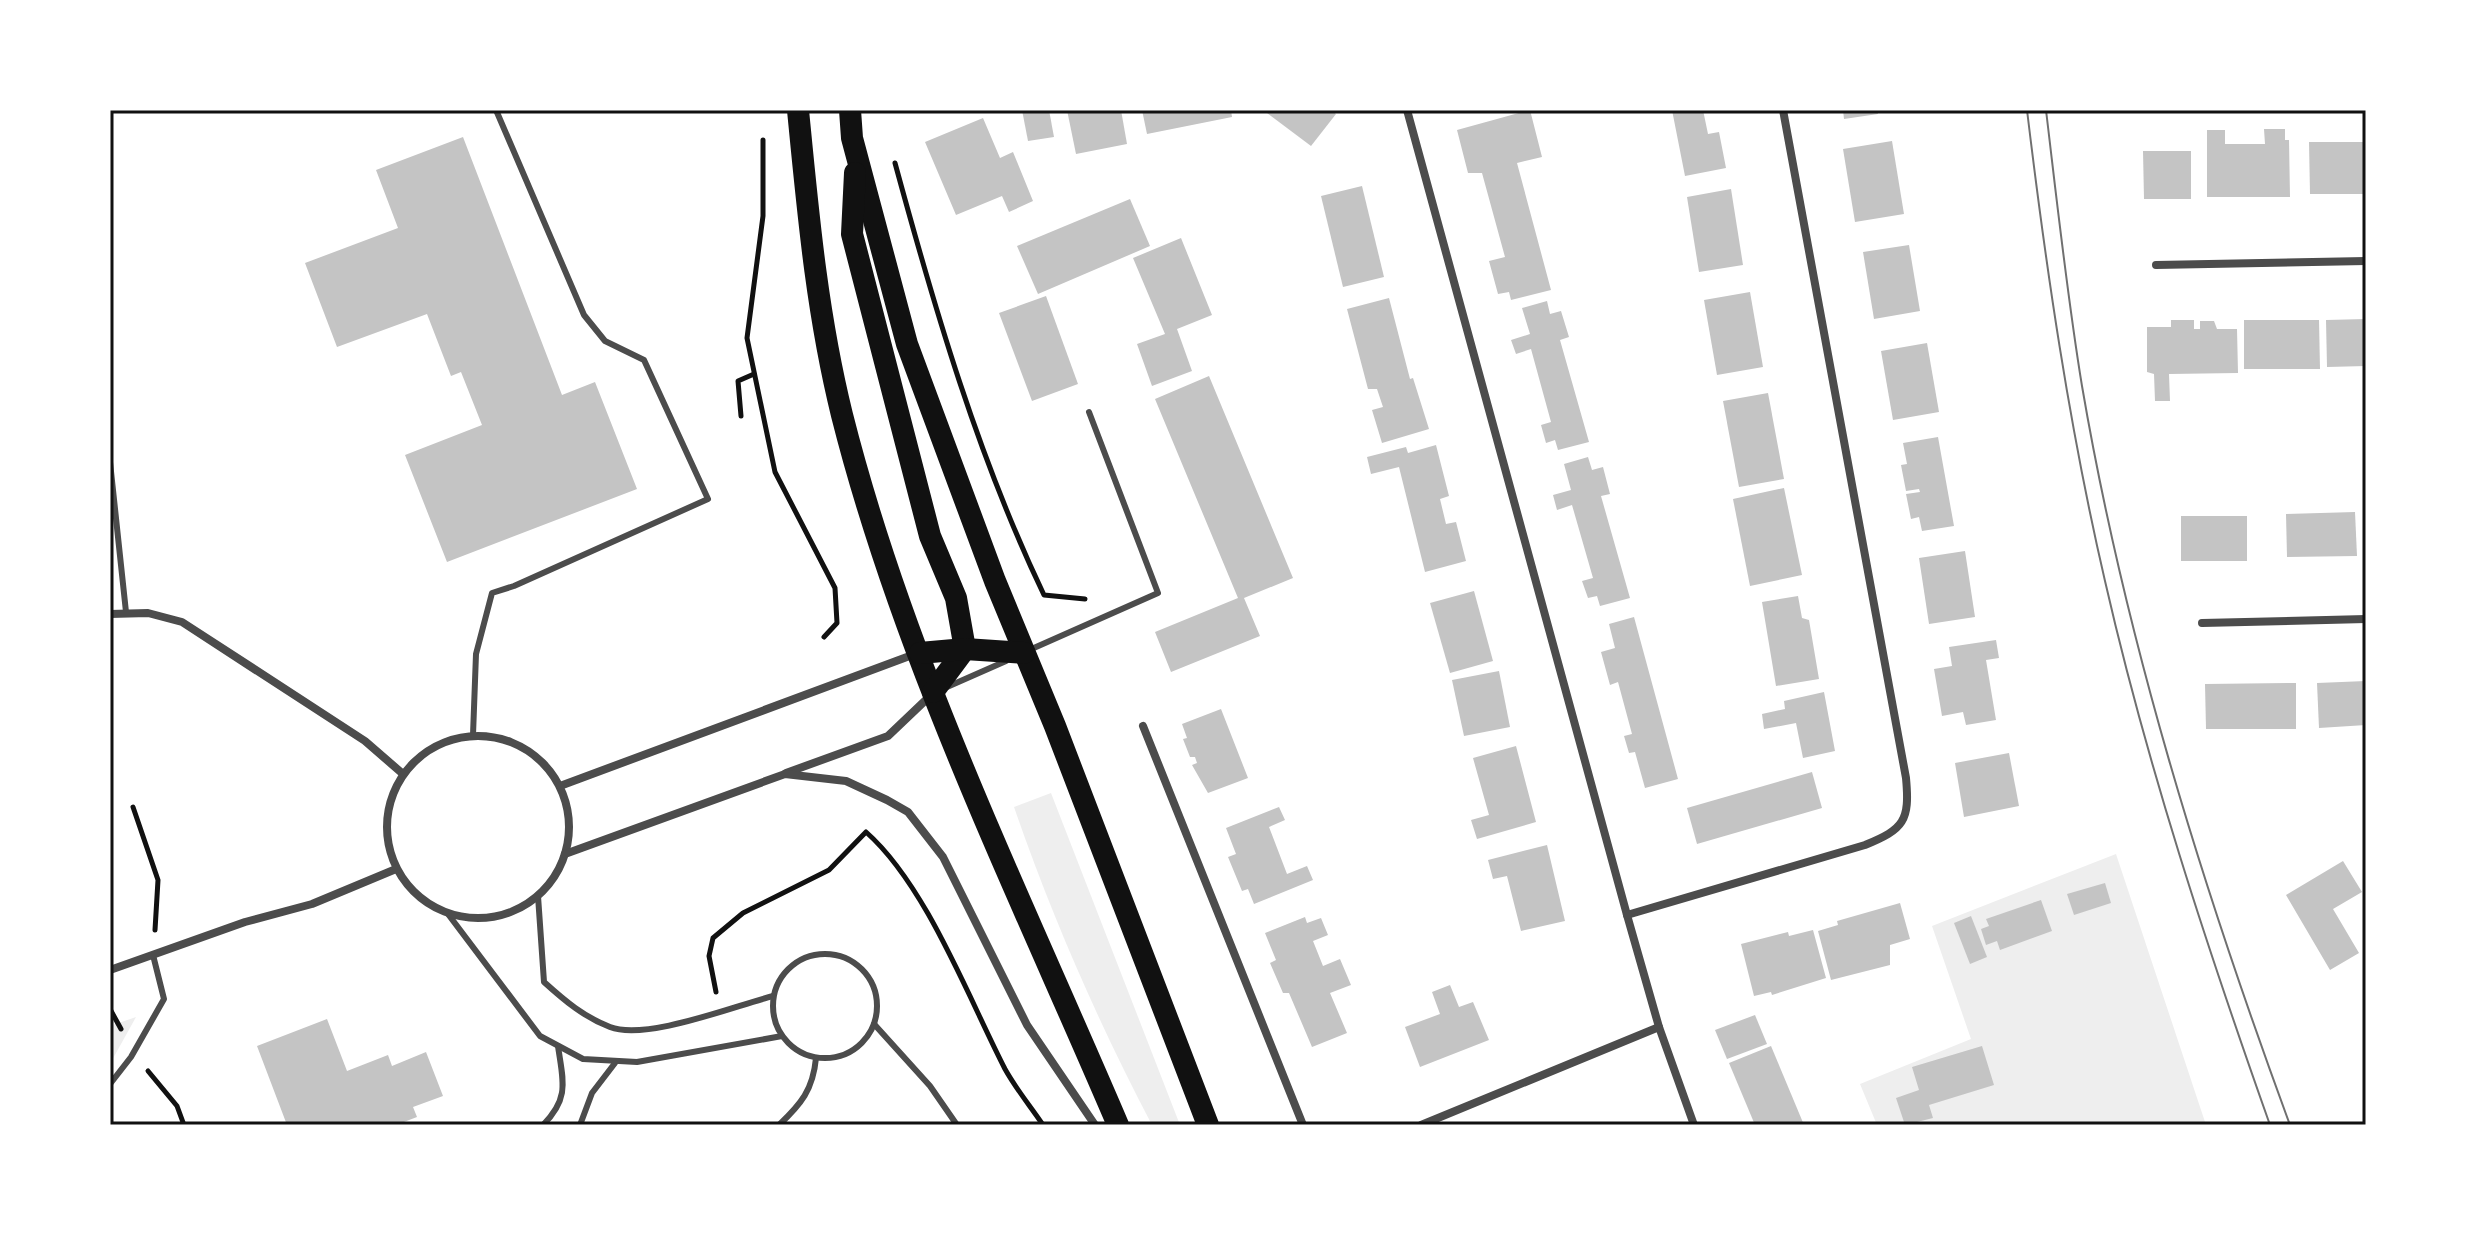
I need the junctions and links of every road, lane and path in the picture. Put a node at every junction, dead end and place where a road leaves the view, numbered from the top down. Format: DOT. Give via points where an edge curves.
graph roads {
  1 [pos="496,110"];
  2 [pos="798,110"];
  3 [pos="850,110"];
  4 [pos="1407,110"];
  5 [pos="1783,110"];
  6 [pos="763,140"];
  7 [pos="856,156"];
  8 [pos="895,163"];
  9 [pos="2366,261"];
  10 [pos="2156,265"];
  11 [pos="754,374"];
  12 [pos="1089,412"];
  13 [pos="741,416"];
  14 [pos="110,462"];
  15 [pos="1088,600"];
  16 [pos="126,612"];
  17 [pos="110,614"];
  18 [pos="2366,619"];
  19 [pos="2202,623"];
  20 [pos="824,637"];
  21 [pos="965,649"];
  22 [pos="920,653"];
  23 [pos="1024,653"];
  24 [pos="933,692"];
  25 [pos="1143,726"];
  26 [pos="473,735"];
  27 [pos="403,774"];
  28 [pos="785,774"];
  29 [pos="560,786"];
  30 [pos="133,807"];
  31 [pos="565,854"];
  32 [pos="396,869"];
  33 [pos="538,896"];
  34 [pos="448,914"];
  35 [pos="1627,915"];
  36 [pos="153,955"];
  37 [pos="110,970"];
  38 [pos="773,996"];
  39 [pos="721,1009"];
  40 [pos="874,1024"];
  41 [pos="1659,1027"];
  42 [pos="782,1036"];
  43 [pos="558,1046"];
  44 [pos="816,1058"];
  45 [pos="615,1063"];
  46 [pos="110,1084"];
  47 [pos="543,1125"];
  48 [pos="580,1125"];
  49 [pos="779,1125"];
  50 [pos="957,1125"];
  51 [pos="1043,1125"];
  52 [pos="1095,1125"];
  53 [pos="1118,1125"];
  54 [pos="1208,1125"];
  55 [pos="1303,1125"];
  56 [pos="1421,1125"];
  57 [pos="1694,1125"];
  1 -- 26 [label="lane" via="584,315 605,341 644,360 708,499 492,593 476,654"];
  2 -- 22 [label="highway" via="813,266 842,416"];
  3 -- 7 [label="highway"];
  4 -- 35 [label="street"];
  5 -- 35 [label="street" via="1906,778 1906,813 1897,830 1865,845"];
  6 -- 11 [label="path" via="763,216 747,338"];
  7 -- 21 [label="highway" via="852,234 930,536 956,598"];
  7 -- 23 [label="highway" via="907,344"];
  8 -- 15 [label="path" via="936,314 1018,541 1044,595"];
  9 -- 10 [label="street"];
  11 -- 13 [label="path" via="738,381"];
  11 -- 20 [label="path" via="775,472 835,588 837,623"];
  12 -- 23 [label="lane" via="1158,593"];
  14 -- 16 [label="lane"];
  16 -- 17 [label="street"];
  16 -- 27 [label="street" via="182,622 365,741"];
  18 -- 19 [label="street"];
  21 -- 22 [label="highway"];
  21 -- 23 [label="highway"];
  21 -- 24 [label="highway"];
  22 -- 24 [label="highway"];
  22 -- 29 [label="street"];
  23 -- 24 [label="lane"];
  23 -- 54 [label="highway"];
  24 -- 28 [label="street" via="888,736"];
  24 -- 53 [label="highway"];
  25 -- 55 [label="street"];
  26 -- 27 [label="street" via="422,754"];
  26 -- 29 [label="street" via="524,748"];
  27 -- 32 [label="street" via="386,820"];
  28 -- 31 [label="street"];
  28 -- 52 [label="street" via="846,781 908,812 943,857 1027,1025"];
  29 -- 31 [label="street" via="568,819"];
  30 -- 36 [label="path" via="158,880"];
  31 -- 33 [label="street" via="555,877"];
  32 -- 34 [label="street" via="427,903"];
  32 -- 36 [label="street" via="324,900"];
  33 -- 34 [label="street" via="511,912 480,918"];
  33 -- 39 [label="lane" via="544,982 575,1010 614,1029 660,1029"];
  34 -- 43 [label="lane" via="540,1036"];
  35 -- 41 [label="street"];
  36 -- 37 [label="street"];
  36 -- 46 [label="lane" via="164,999"];
  38 -- 39 [label="lane"];
  38 -- 40 [label="lane" via="794,963 813,955 834,955 854,962 868,976 877,996"];
  38 -- 42 [label="lane"];
  39 -- 51 [label="path" via="709,956 713,938 743,913 829,870 866,832 890,853 956,967 1007,1072"];
  40 -- 44 [label="lane" via="855,1049 834,1058"];
  40 -- 50 [label="lane"];
  41 -- 56 [label="street"];
  41 -- 57 [label="street"];
  42 -- 44 [label="lane" via="796,1050"];
  42 -- 45 [label="lane"];
  43 -- 45 [label="lane" via="583,1059"];
  43 -- 47 [label="lane" via="564,1096"];
  44 -- 49 [label="lane" via="814,1081 804,1101"];
  45 -- 48 [label="lane" via="592,1093"];
}
